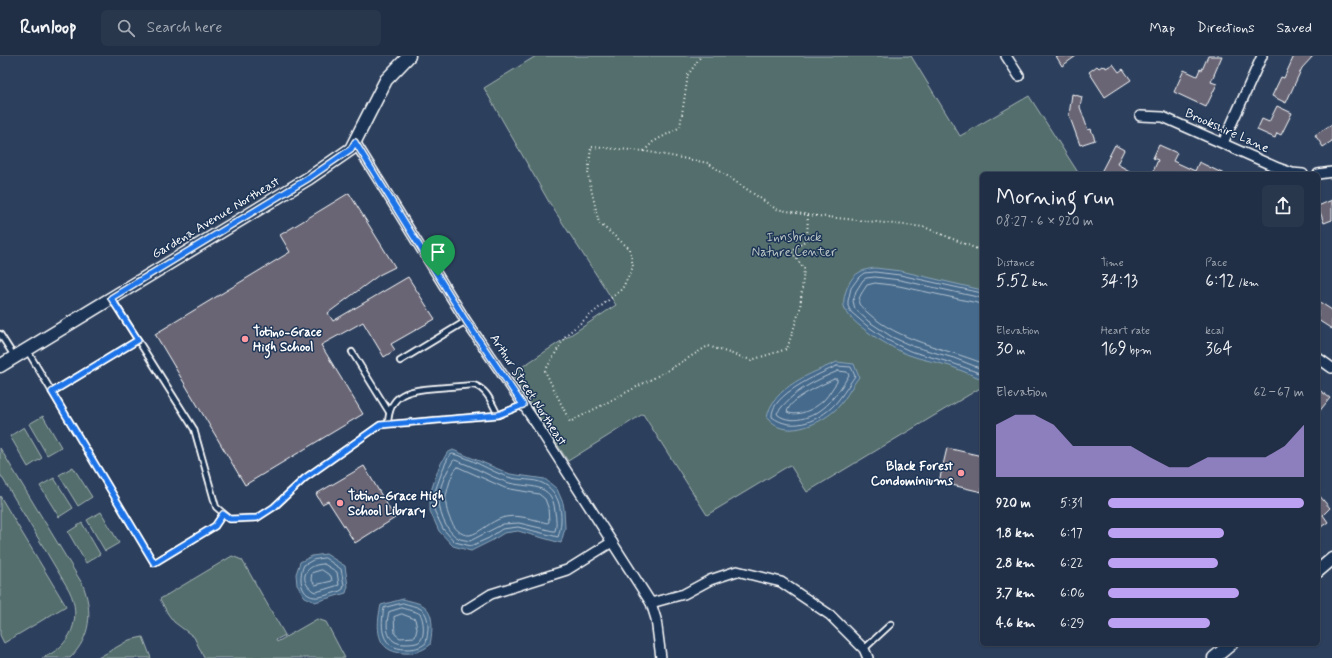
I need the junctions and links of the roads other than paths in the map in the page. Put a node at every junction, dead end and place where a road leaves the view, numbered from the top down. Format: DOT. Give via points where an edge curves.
graph roads {
  1 [pos="1006,56"];
  2 [pos="1262,56"];
  3 [pos="406,57"];
  4 [pos="1019,76"];
  5 [pos="1140,116"];
  6 [pos="355,142"];
  7 [pos="1223,143"];
  8 [pos="1289,172"];
  9 [pos="1332,172"];
  10 [pos="1320,174"];
  11 [pos="111,298"];
  12 [pos="466,321"];
  13 [pos="0,334"];
  14 [pos="138,340"];
  15 [pos="27,350"];
  16 [pos="352,352"];
  17 [pos="14,357"];
  18 [pos="1320,359"];
  19 [pos="400,361"];
  20 [pos="0,366"];
  21 [pos="1332,368"];
  22 [pos="52,392"];
  23 [pos="523,405"];
  24 [pos="389,412"];
  25 [pos="498,415"];
  26 [pos="388,424"];
  27 [pos="223,514"];
  28 [pos="612,542"];
  29 [pos="1332,559"];
  30 [pos="1320,569"];
  31 [pos="650,603"];
  32 [pos="467,609"];
  33 [pos="891,624"];
  34 [pos="1229,646"];
  35 [pos="864,649"];
  36 [pos="661,658"];
  37 [pos="868,658"];
  38 [pos="1214,658"];
  1 -- 4 [label="street"];
  2 -- 7 [label="street"];
  3 -- 6 [label="street, Gardena Avenue Northeast" via="386,80"];
  5 -- 7 [label="street, Brookshire Lane" via="1163,117"];
  6 -- 11 [label="street, Gardena Avenue Northeast" via="351,149 309,178"];
  6 -- 12 [label="street, Arthur Street Northeast"];
  7 -- 8 [label="street, Brookshire Lane"];
  9 -- 10 [label="street"];
  11 -- 14 [label="lane"];
  11 -- 15 [label="street, Gardena Avenue Northeast"];
  12 -- 19 [label="lane"];
  12 -- 23 [label="street, Arthur Street Northeast"];
  13 -- 17 [label="lane"];
  14 -- 22 [label="lane"];
  14 -- 27 [label="lane" via="194,429 216,507"];
  15 -- 17 [label="street, Gardena Avenue Northeast"];
  15 -- 22 [label="lane"];
  16 -- 24 [label="lane"];
  17 -- 20 [label="street, Gardena Avenue Northeast"];
  18 -- 21 [label="street"];
  22 -- 27 [label="lane" via="154,563 215,526"];
  23 -- 25 [label="lane"];
  23 -- 28 [label="street, Arthur Street Northeast"];
  24 -- 25 [label="lane" via="395,401 416,389 474,385 486,392"];
  24 -- 26 [label="lane"];
  25 -- 26 [label="lane"];
  26 -- 27 [label="lane" via="380,425 305,478 274,507 257,518 230,519"];
  28 -- 31 [label="street, Arthur Street Northeast"];
  28 -- 32 [label="street" via="567,570 491,594"];
  29 -- 30 [label="street"];
  31 -- 35 [label="street" via="684,594 710,580 736,571 781,582 830,616"];
  31 -- 36 [label="street, Arthur Street Northeast" via="656,619"];
  33 -- 35 [label="lane"];
  34 -- 38 [label="street"];
  35 -- 37 [label="street"];
}
